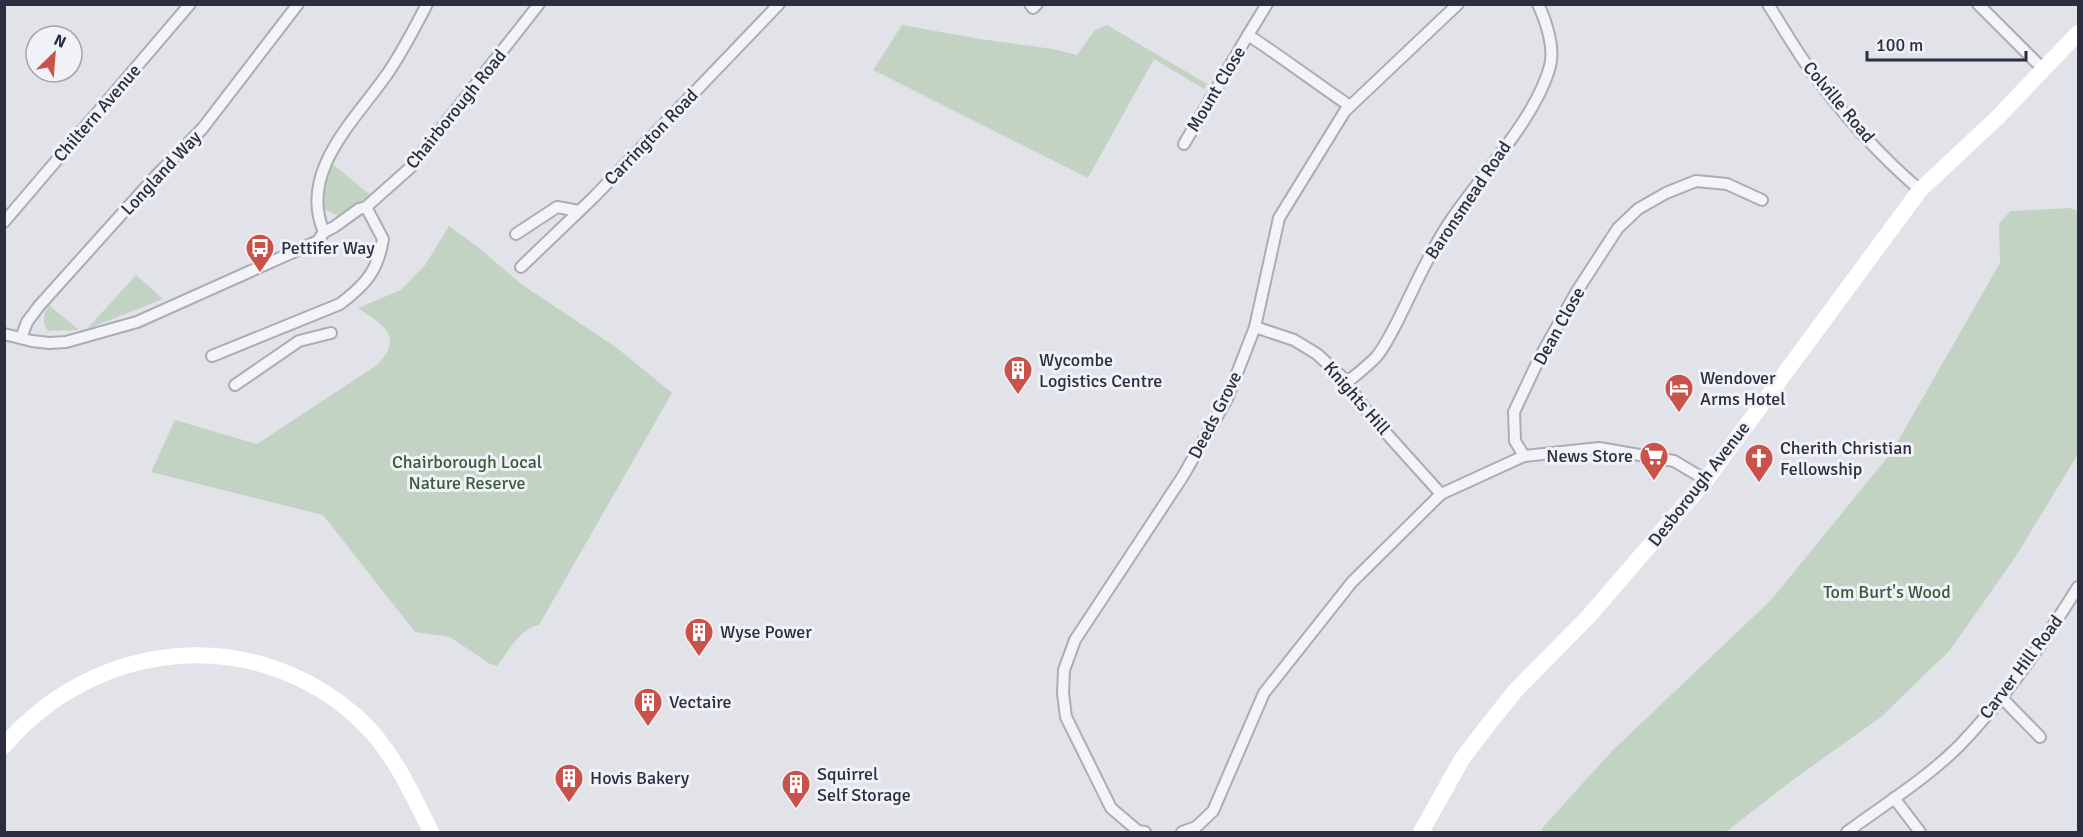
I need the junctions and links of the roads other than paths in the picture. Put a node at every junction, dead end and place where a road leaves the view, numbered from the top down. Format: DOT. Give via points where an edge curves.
graph roads {
  1 [pos="190,4"];
  2 [pos="298,4"];
  3 [pos="427,4"];
  4 [pos="539,4"];
  5 [pos="779,4"];
  6 [pos="1030,4"];
  7 [pos="1037,4"];
  8 [pos="1268,4"];
  9 [pos="1458,4"];
  10 [pos="1538,4"];
  11 [pos="1768,4"];
  12 [pos="1978,4"];
  13 [pos="2079,33"];
  14 [pos="1248,35"];
  15 [pos="2044,70"];
  16 [pos="1350,106"];
  17 [pos="1184,144"];
  18 [pos="1920,190"];
  19 [pos="1762,200"];
  20 [pos="366,207"];
  21 [pos="579,211"];
  22 [pos="4,222"];
  23 [pos="324,232"];
  24 [pos="516,234"];
  25 [pos="521,267"];
  26 [pos="290,323"];
  27 [pos="1255,327"];
  28 [pos="331,333"];
  29 [pos="4,334"];
  30 [pos="21,338"];
  31 [pos="300,341"];
  32 [pos="212,356"];
  33 [pos="1346,383"];
  34 [pos="236,385"];
  35 [pos="1524,456"];
  36 [pos="1706,480"];
  37 [pos="1441,494"];
  38 [pos="2079,587"];
  39 [pos="2002,698"];
  40 [pos="2040,737"];
  41 [pos="4,746"];
  42 [pos="1894,798"];
  43 [pos="430,832"];
  44 [pos="1145,832"];
  45 [pos="1182,832"];
  46 [pos="1421,832"];
  47 [pos="1847,832"];
  48 [pos="1920,832"];
  1 -- 22 [label="street, Chiltern Avenue"];
  2 -- 30 [label="street, Longland Way" via="202,129 39,306"];
  3 -- 23 [label="street" via="386,77 335,146 321,175 316,207"];
  4 -- 20 [label="street, Chairborough Road" via="411,167"];
  5 -- 21 [label="street, Carrington Road"];
  6 -- 7 [label="street" via="1033,8"];
  8 -- 14 [label="street, Mount Close"];
  9 -- 16 [label="street, Deeds Grove"];
  10 -- 33 [label="street, Baronsmead Road" via="1550,42 1551,63 1544,86 1442,233 1378,355"];
  11 -- 18 [label="street, Colville Road" via="1808,67 1851,120"];
  12 -- 15 [label="street"];
  13 -- 15 [label="street, Desborough Avenue"];
  14 -- 16 [label="street, Mount Close"];
  14 -- 17 [label="street, Mount Close"];
  15 -- 18 [label="street, Desborough Avenue"];
  16 -- 27 [label="street, Deeds Grove" via="1279,218"];
  18 -- 36 [label="street, Desborough Avenue"];
  19 -- 35 [label="street, Dean Close" via="1727,184 1696,181 1638,209 1618,228 1577,291 1514,412 1515,441"];
  20 -- 23 [label="street, Chairborough Road"];
  20 -- 26 [label="street" via="383,239 370,278 340,304"];
  21 -- 24 [label="street" via="557,207"];
  21 -- 25 [label="street, Carrington Road"];
  23 -- 30 [label="street, Chairborough Road" via="318,241 137,322 66,342"];
  26 -- 31 [label="street"];
  26 -- 32 [label="street"];
  27 -- 33 [label="street, Knights Hill" via="1294,340 1317,354"];
  27 -- 44 [label="street, Deeds Grove" via="1227,399 1183,476 1076,640 1064,670 1066,717 1111,808 1138,831"];
  28 -- 31 [label="street"];
  29 -- 30 [label="street, Chairborough Road"];
  31 -- 34 [label="street"];
  33 -- 37 [label="street, Knights Hill"];
  35 -- 36 [label="street" via="1599,448 1674,461"];
  35 -- 37 [label="street"];
  36 -- 46 [label="street, Desborough Avenue" via="1589,616 1516,690 1462,759"];
  37 -- 45 [label="street" via="1352,582 1264,693 1213,811 1196,827"];
  38 -- 39 [label="street, Carver Hill Road"];
  39 -- 40 [label="street"];
  39 -- 42 [label="street, Carver Hill Road" via="1959,746"];
  41 -- 43 [label="street" via="39,711 101,674 169,656 240,659 304,680 359,719 401,772"];
  42 -- 47 [label="street, Carver Hill Road"];
  42 -- 48 [label="street"];
}
